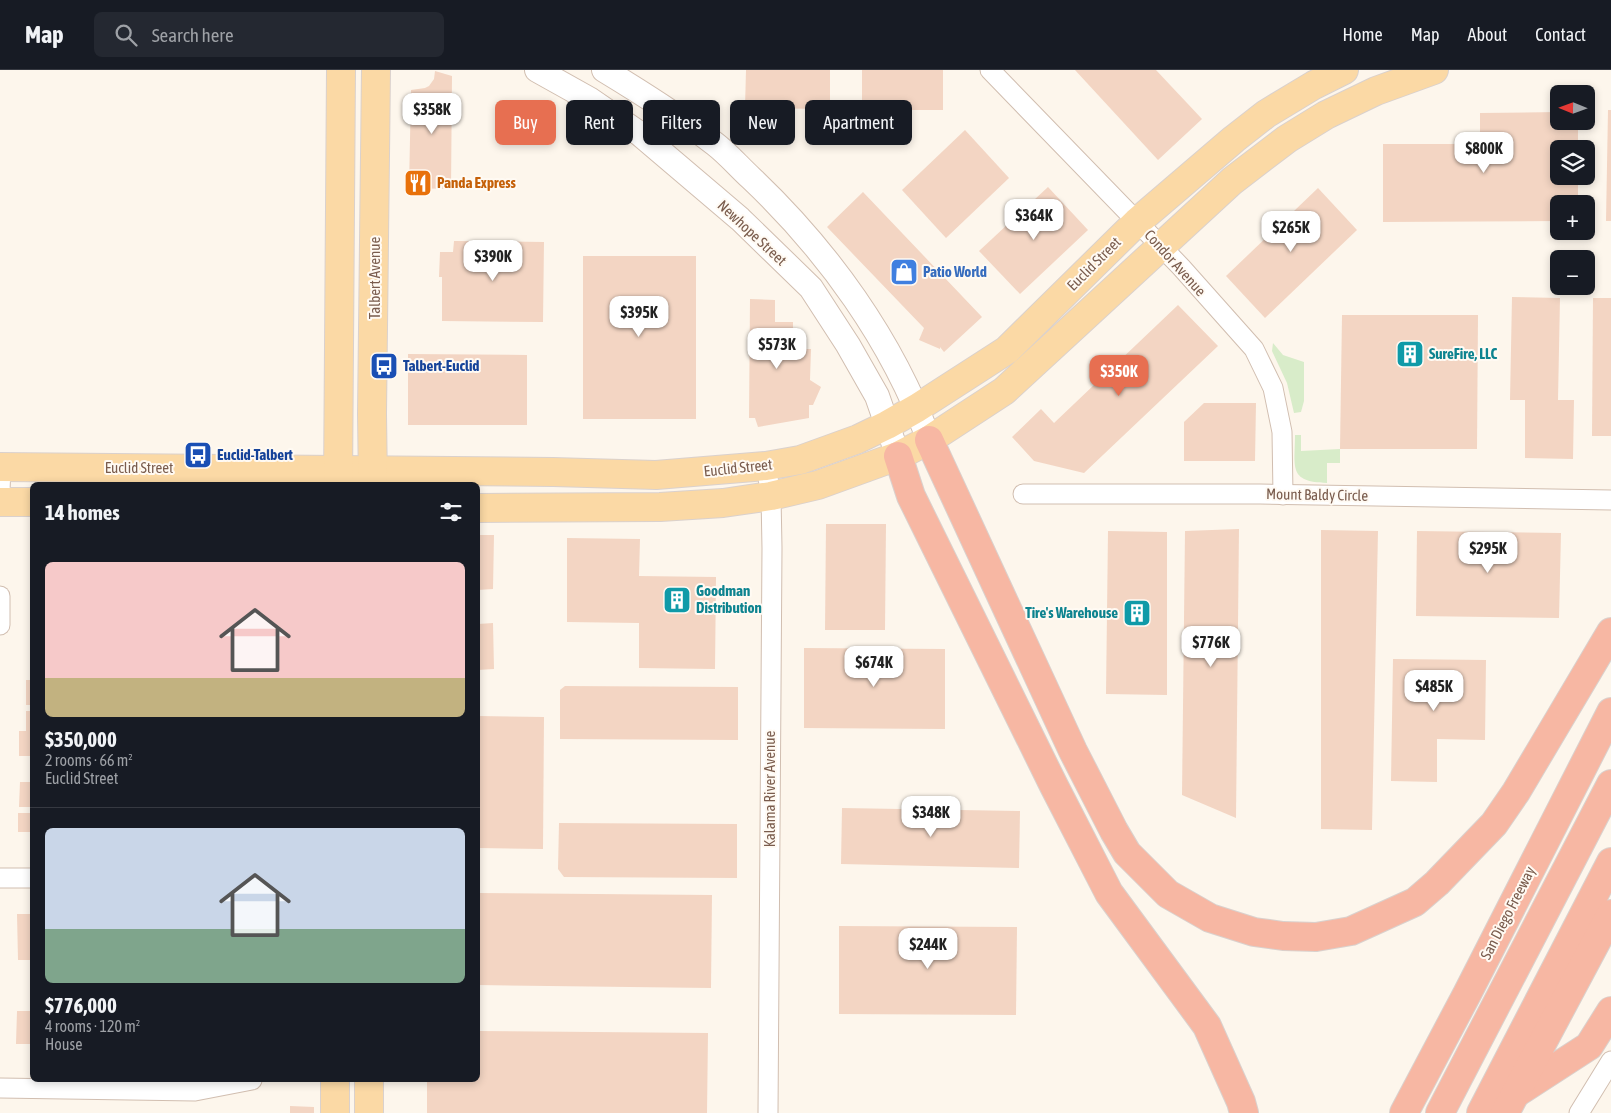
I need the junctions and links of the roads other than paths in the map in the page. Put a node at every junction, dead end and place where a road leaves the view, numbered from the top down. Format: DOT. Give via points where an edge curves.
graph roads {
  1 [pos="341,70"];
  2 [pos="376,70"];
  3 [pos="537,70"];
  4 [pos="604,70"];
  5 [pos="990,70"];
  6 [pos="1344,70"];
  7 [pos="1434,70"];
  8 [pos="1137,222"];
  9 [pos="1161,247"];
  10 [pos="918,408"];
  11 [pos="887,425"];
  12 [pos="929,440"];
  13 [pos="898,456"];
  14 [pos="766,466"];
  15 [pos="0,475"];
  16 [pos="338,477"];
  17 [pos="373,477"];
  18 [pos="1023,494"];
  19 [pos="1283,495"];
  20 [pos="771,496"];
  21 [pos="1611,500"];
  22 [pos="0,502"];
  23 [pos="30,502"];
  24 [pos="480,508"];
  25 [pos="0,596"];
  26 [pos="0,624"];
  27 [pos="1611,632"];
  28 [pos="1611,712"];
  29 [pos="1611,784"];
  30 [pos="1611,862"];
  31 [pos="0,878"];
  32 [pos="30,878"];
  33 [pos="1611,914"];
  34 [pos="1611,1011"];
  35 [pos="1611,1062"];
  36 [pos="242,1082"];
  37 [pos="335,1082"];
  38 [pos="369,1082"];
  39 [pos="0,1088"];
  40 [pos="1510,1104"];
  41 [pos="335,1113"];
  42 [pos="369,1113"];
  43 [pos="768,1113"];
  44 [pos="1244,1113"];
  45 [pos="1404,1113"];
  46 [pos="1440,1113"];
  47 [pos="1481,1113"];
  48 [pos="1579,1113"];
  1 -- 16 [label="main road"];
  2 -- 17 [label="main road, Talbert Avenue"];
  3 -- 11 [label="street, Newhope Street" via="589,99 640,134 740,219 811,288 877,396"];
  4 -- 10 [label="street" via="664,106 716,145 787,214 848,288 876,330"];
  5 -- 8 [label="street, Condor Avenue"];
  6 -- 8 [label="main road, Euclid Street" via="1266,114"];
  7 -- 9 [label="main road, Euclid Street" via="1376,91 1287,139 1232,181"];
  8 -- 9 [label="street, Condor Avenue"];
  8 -- 10 [label="main road, Euclid Street" via="1007,350"];
  9 -- 12 [label="main road, Euclid Street" via="1004,391"];
  9 -- 19 [label="street, Condor Avenue" via="1254,349 1262,364 1273,388 1282,432"];
  10 -- 11 [label="main road, Euclid Street"];
  10 -- 12 [label="street"];
  11 -- 13 [label="street, Newhope Street"];
  11 -- 14 [label="main road, Euclid Street" via="800,460"];
  12 -- 13 [label="main road, Euclid Street"];
  12 -- 27 [label="highway" via="1073,751 1127,853 1168,894 1210,918 1254,932 1316,938 1351,931 1414,902 1437,883 1494,824"];
  13 -- 20 [label="main road, Euclid Street" via="818,485"];
  13 -- 44 [label="highway" via="911,496 1109,893 1207,1026"];
  14 -- 17 [label="main road, Euclid Street" via="656,475 552,472"];
  14 -- 20 [label="street, Kalama River Avenue"];
  15 -- 16 [label="main road, Euclid Street"];
  16 -- 17 [label="main road, Euclid Street"];
  18 -- 19 [label="street, Mount Baldy Circle"];
  19 -- 21 [label="street, Mount Baldy Circle"];
  20 -- 24 [label="main road, Euclid Street" via="660,507"];
  20 -- 43 [label="street, Kalama River Avenue"];
  22 -- 23 [label="main road"];
  25 -- 26 [label="street"];
  28 -- 45 [label="highway, San Diego Freeway"];
  29 -- 46 [label="highway"];
  30 -- 47 [label="highway"];
  31 -- 32 [label="street"];
  33 -- 40 [label="highway"];
  34 -- 40 [label="highway" via="1589,1046"];
  35 -- 48 [label="street"];
  36 -- 39 [label="street" via="195,1091"];
  37 -- 41 [label="main road"];
  38 -- 42 [label="main road"];
}
